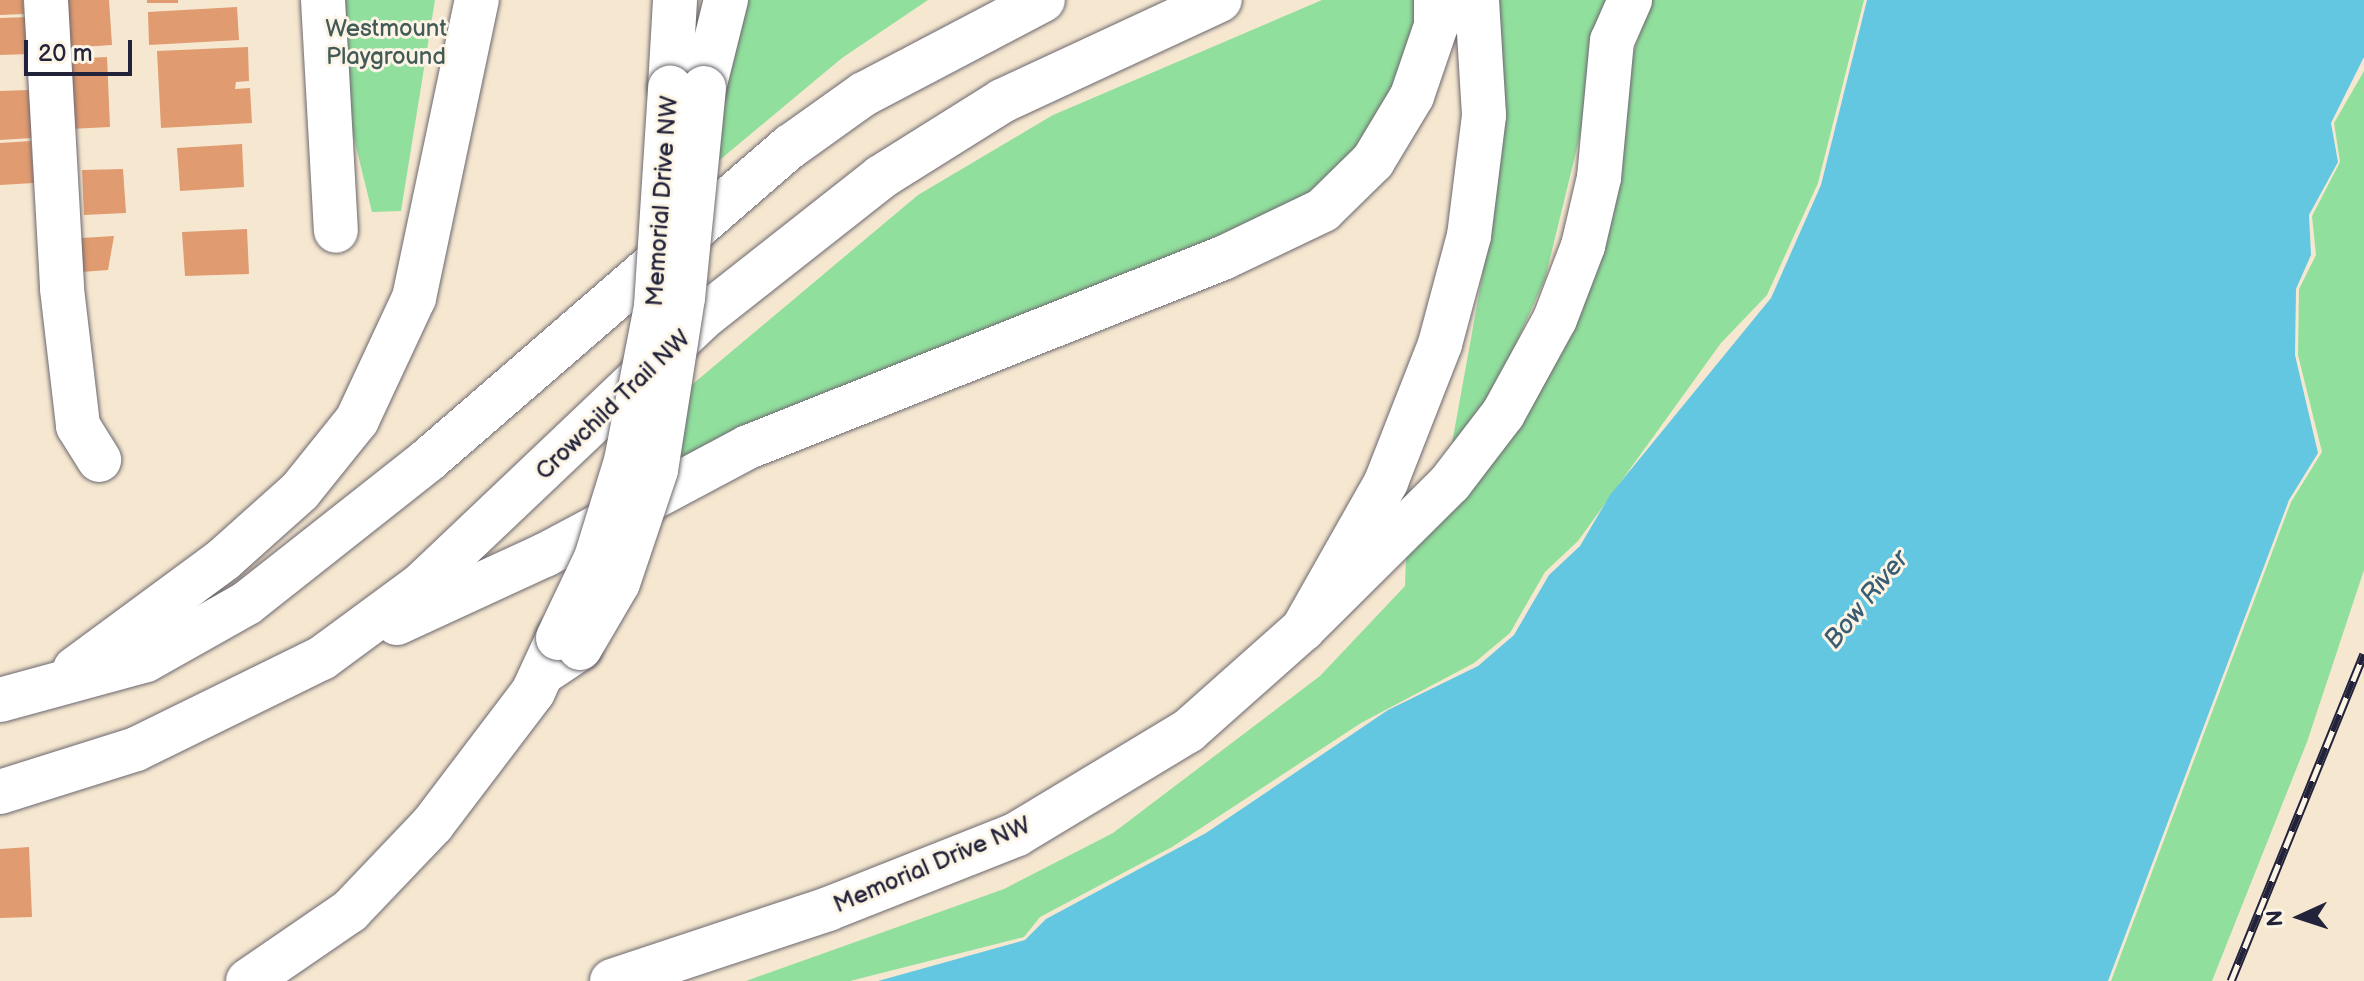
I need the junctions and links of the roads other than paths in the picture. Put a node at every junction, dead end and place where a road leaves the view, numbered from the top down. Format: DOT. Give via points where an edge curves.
graph roads {
  1 [pos="46,0"];
  2 [pos="323,0"];
  3 [pos="477,0"];
  4 [pos="675,0"];
  5 [pos="726,0"];
  6 [pos="1043,0"];
  7 [pos="1220,0"];
  8 [pos="1436,0"];
  9 [pos="1477,0"];
  10 [pos="1630,0"];
  11 [pos="687,87"];
  12 [pos="336,231"];
  13 [pos="99,460"];
  14 [pos="1303,629"];
  15 [pos="322,658"];
  16 [pos="57,682"];
  17 [pos="0,700"];
  18 [pos="0,792"];
  19 [pos="248,981"];
  20 [pos="612,981"];
  1 -- 13 [label="main road" via="62,289 78,426"];
  2 -- 12 [label="main road"];
  3 -- 16 [label="main road" via="414,298 357,420 300,491 224,559"];
  4 -- 11 [label="main road, Memorial Drive NW"];
  5 -- 11 [label="main road"];
  6 -- 16 [label="main road" via="864,94 791,146 428,460 247,603 146,660"];
  7 -- 15 [label="main road, Crowchild Trail NW" via="1002,101 881,177 702,318 421,585"];
  8 -- 15 [label="main road" via="1436,26 1412,96 1373,161 1323,210 1223,258 748,447 545,555"];
  9 -- 14 [label="main road, Memorial Drive NW" via="1484,115 1469,236 1440,344 1386,482"];
  10 -- 14 [label="main road" via="1612,41 1599,178 1583,246 1555,319 1503,414 1450,483"];
  11 -- 19 [label="main road, bridge" via="683,298 656,470 618,583 432,825 350,911"];
  14 -- 20 [label="main road, Memorial Drive NW" via="1188,731 1017,834 828,909"];
  15 -- 18 [label="main road, Crowchild Trail NW" via="136,749"];
  16 -- 17 [label="main road"];
}
